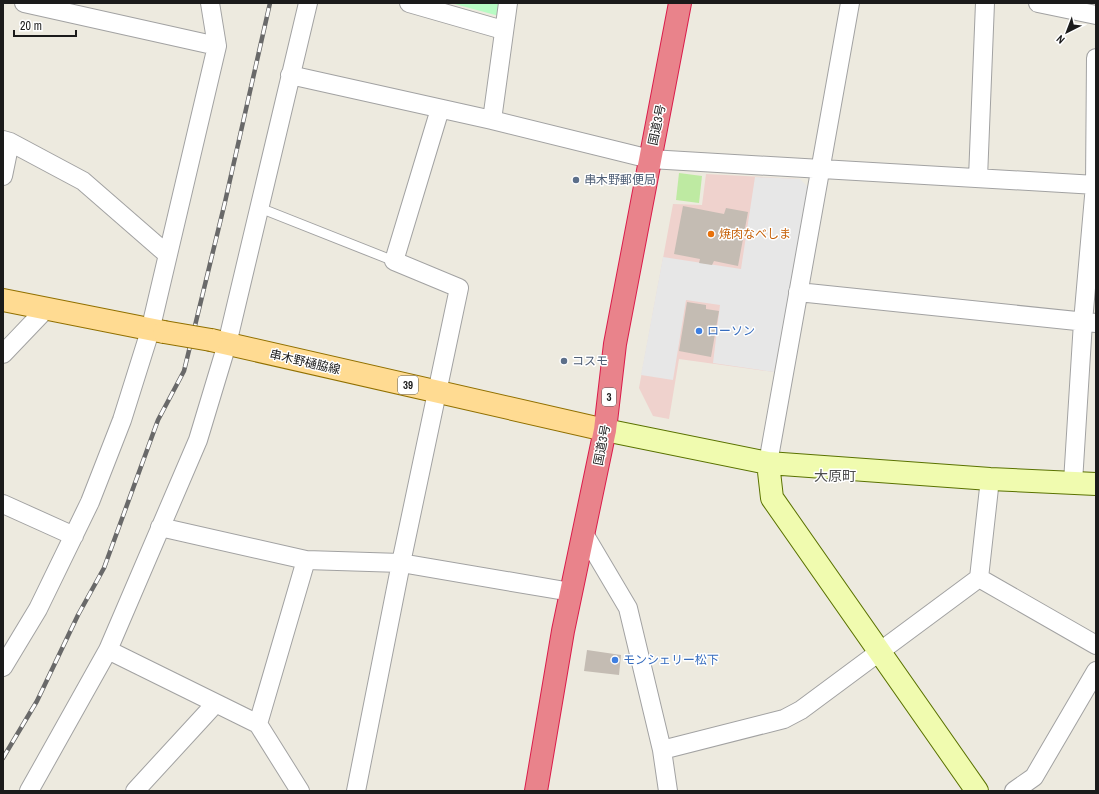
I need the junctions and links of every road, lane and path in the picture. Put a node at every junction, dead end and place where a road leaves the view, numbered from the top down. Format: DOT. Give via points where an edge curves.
graph roads {
  1 [pos="24,3"];
  2 [pos="210,3"];
  3 [pos="308,3"];
  4 [pos="409,3"];
  5 [pos="508,3"];
  6 [pos="680,3"];
  7 [pos="850,3"];
  8 [pos="985,3"];
  9 [pos="1038,3"];
  10 [pos="1096,15"];
  11 [pos="502,30"];
  12 [pos="217,46"];
  13 [pos="1096,58"];
  14 [pos="290,75"];
  15 [pos="440,109"];
  16 [pos="492,120"];
  17 [pos="6,141"];
  18 [pos="650,159"];
  19 [pos="820,170"];
  20 [pos="3,176"];
  21 [pos="978,178"];
  22 [pos="1095,185"];
  23 [pos="260,208"];
  24 [pos="168,255"];
  25 [pos="394,260"];
  26 [pos="798,292"];
  27 [pos="3,300"];
  28 [pos="45,310"];
  29 [pos="1090,322"];
  30 [pos="157,332"];
  31 [pos="219,342"];
  32 [pos="3,354"];
  33 [pos="438,392"];
  34 [pos="605,430"];
  35 [pos="768,463"];
  36 [pos="990,479"];
  37 [pos="1074,482"];
  38 [pos="1096,484"];
  39 [pos="3,504"];
  40 [pos="160,526"];
  41 [pos="584,532"];
  42 [pos="74,536"];
  43 [pos="306,560"];
  44 [pos="401,563"];
  45 [pos="978,578"];
  46 [pos="571,592"];
  47 [pos="1096,645"];
  48 [pos="108,650"];
  49 [pos="879,651"];
  50 [pos="5,657"];
  51 [pos="1096,671"];
  52 [pos="216,704"];
  53 [pos="258,724"];
  54 [pos="662,750"];
  55 [pos="34,789"];
  56 [pos="135,791"];
  57 [pos="300,791"];
  58 [pos="356,791"];
  59 [pos="536,791"];
  60 [pos="668,791"];
  61 [pos="977,791"];
  62 [pos="1014,791"];
  1 -- 12 [label="street"];
  2 -- 12 [label="street"];
  3 -- 14 [label="street"];
  4 -- 11 [label="street"];
  5 -- 11 [label="street"];
  6 -- 18 [label="highway, 国道3号 / 3"];
  7 -- 19 [label="street"];
  8 -- 21 [label="street"];
  9 -- 10 [label="street"];
  11 -- 16 [label="street"];
  12 -- 24 [label="street"];
  13 -- 22 [label="street"];
  14 -- 15 [label="street"];
  14 -- 23 [label="street"];
  15 -- 16 [label="street"];
  15 -- 25 [label="street"];
  16 -- 18 [label="street"];
  17 -- 20 [label="street"];
  17 -- 24 [label="street" via="83,181"];
  18 -- 19 [label="street"];
  18 -- 34 [label="highway, 国道3号 / 3" via="615,344"];
  19 -- 21 [label="street"];
  19 -- 26 [label="street"];
  21 -- 22 [label="street"];
  22 -- 29 [label="street"];
  23 -- 25 [label="lane"];
  23 -- 31 [label="street"];
  24 -- 30 [label="street"];
  25 -- 33 [label="street" via="460,288"];
  26 -- 29 [label="street"];
  26 -- 35 [label="street"];
  27 -- 28 [label="main road, 串木野樋脇線 / 39"];
  28 -- 30 [label="main road, 串木野樋脇線 / 39"];
  28 -- 32 [label="street"];
  29 -- 37 [label="street"];
  30 -- 31 [label="main road, 串木野樋脇線 / 39, bridge"];
  30 -- 42 [label="street" via="90,502"];
  31 -- 33 [label="main road, 串木野樋脇線 / 39"];
  31 -- 40 [label="street" via="198,440"];
  33 -- 34 [label="main road, 串木野樋脇線 / 39"];
  33 -- 44 [label="street"];
  34 -- 35 [label="street"];
  34 -- 41 [label="highway, 国道3号 / 3"];
  35 -- 36 [label="street"];
  35 -- 49 [label="street" via="772,498"];
  36 -- 37 [label="street"];
  36 -- 45 [label="street"];
  37 -- 38 [label="street"];
  39 -- 42 [label="street"];
  40 -- 43 [label="street"];
  40 -- 48 [label="street"];
  41 -- 46 [label="highway, 国道3号 / 3"];
  41 -- 54 [label="street" via="628,608"];
  42 -- 50 [label="street" via="38,608"];
  43 -- 44 [label="street"];
  43 -- 53 [label="street"];
  44 -- 46 [label="street"];
  44 -- 58 [label="street"];
  45 -- 47 [label="street"];
  45 -- 49 [label="street"];
  46 -- 59 [label="highway, 国道3号 / 3"];
  48 -- 52 [label="street"];
  48 -- 55 [label="street"];
  49 -- 54 [label="street" via="802,710 784,719"];
  49 -- 61 [label="street"];
  51 -- 62 [label="street" via="1034,777"];
  52 -- 53 [label="street"];
  52 -- 56 [label="street"];
  53 -- 57 [label="street"];
  54 -- 60 [label="street"];
}
